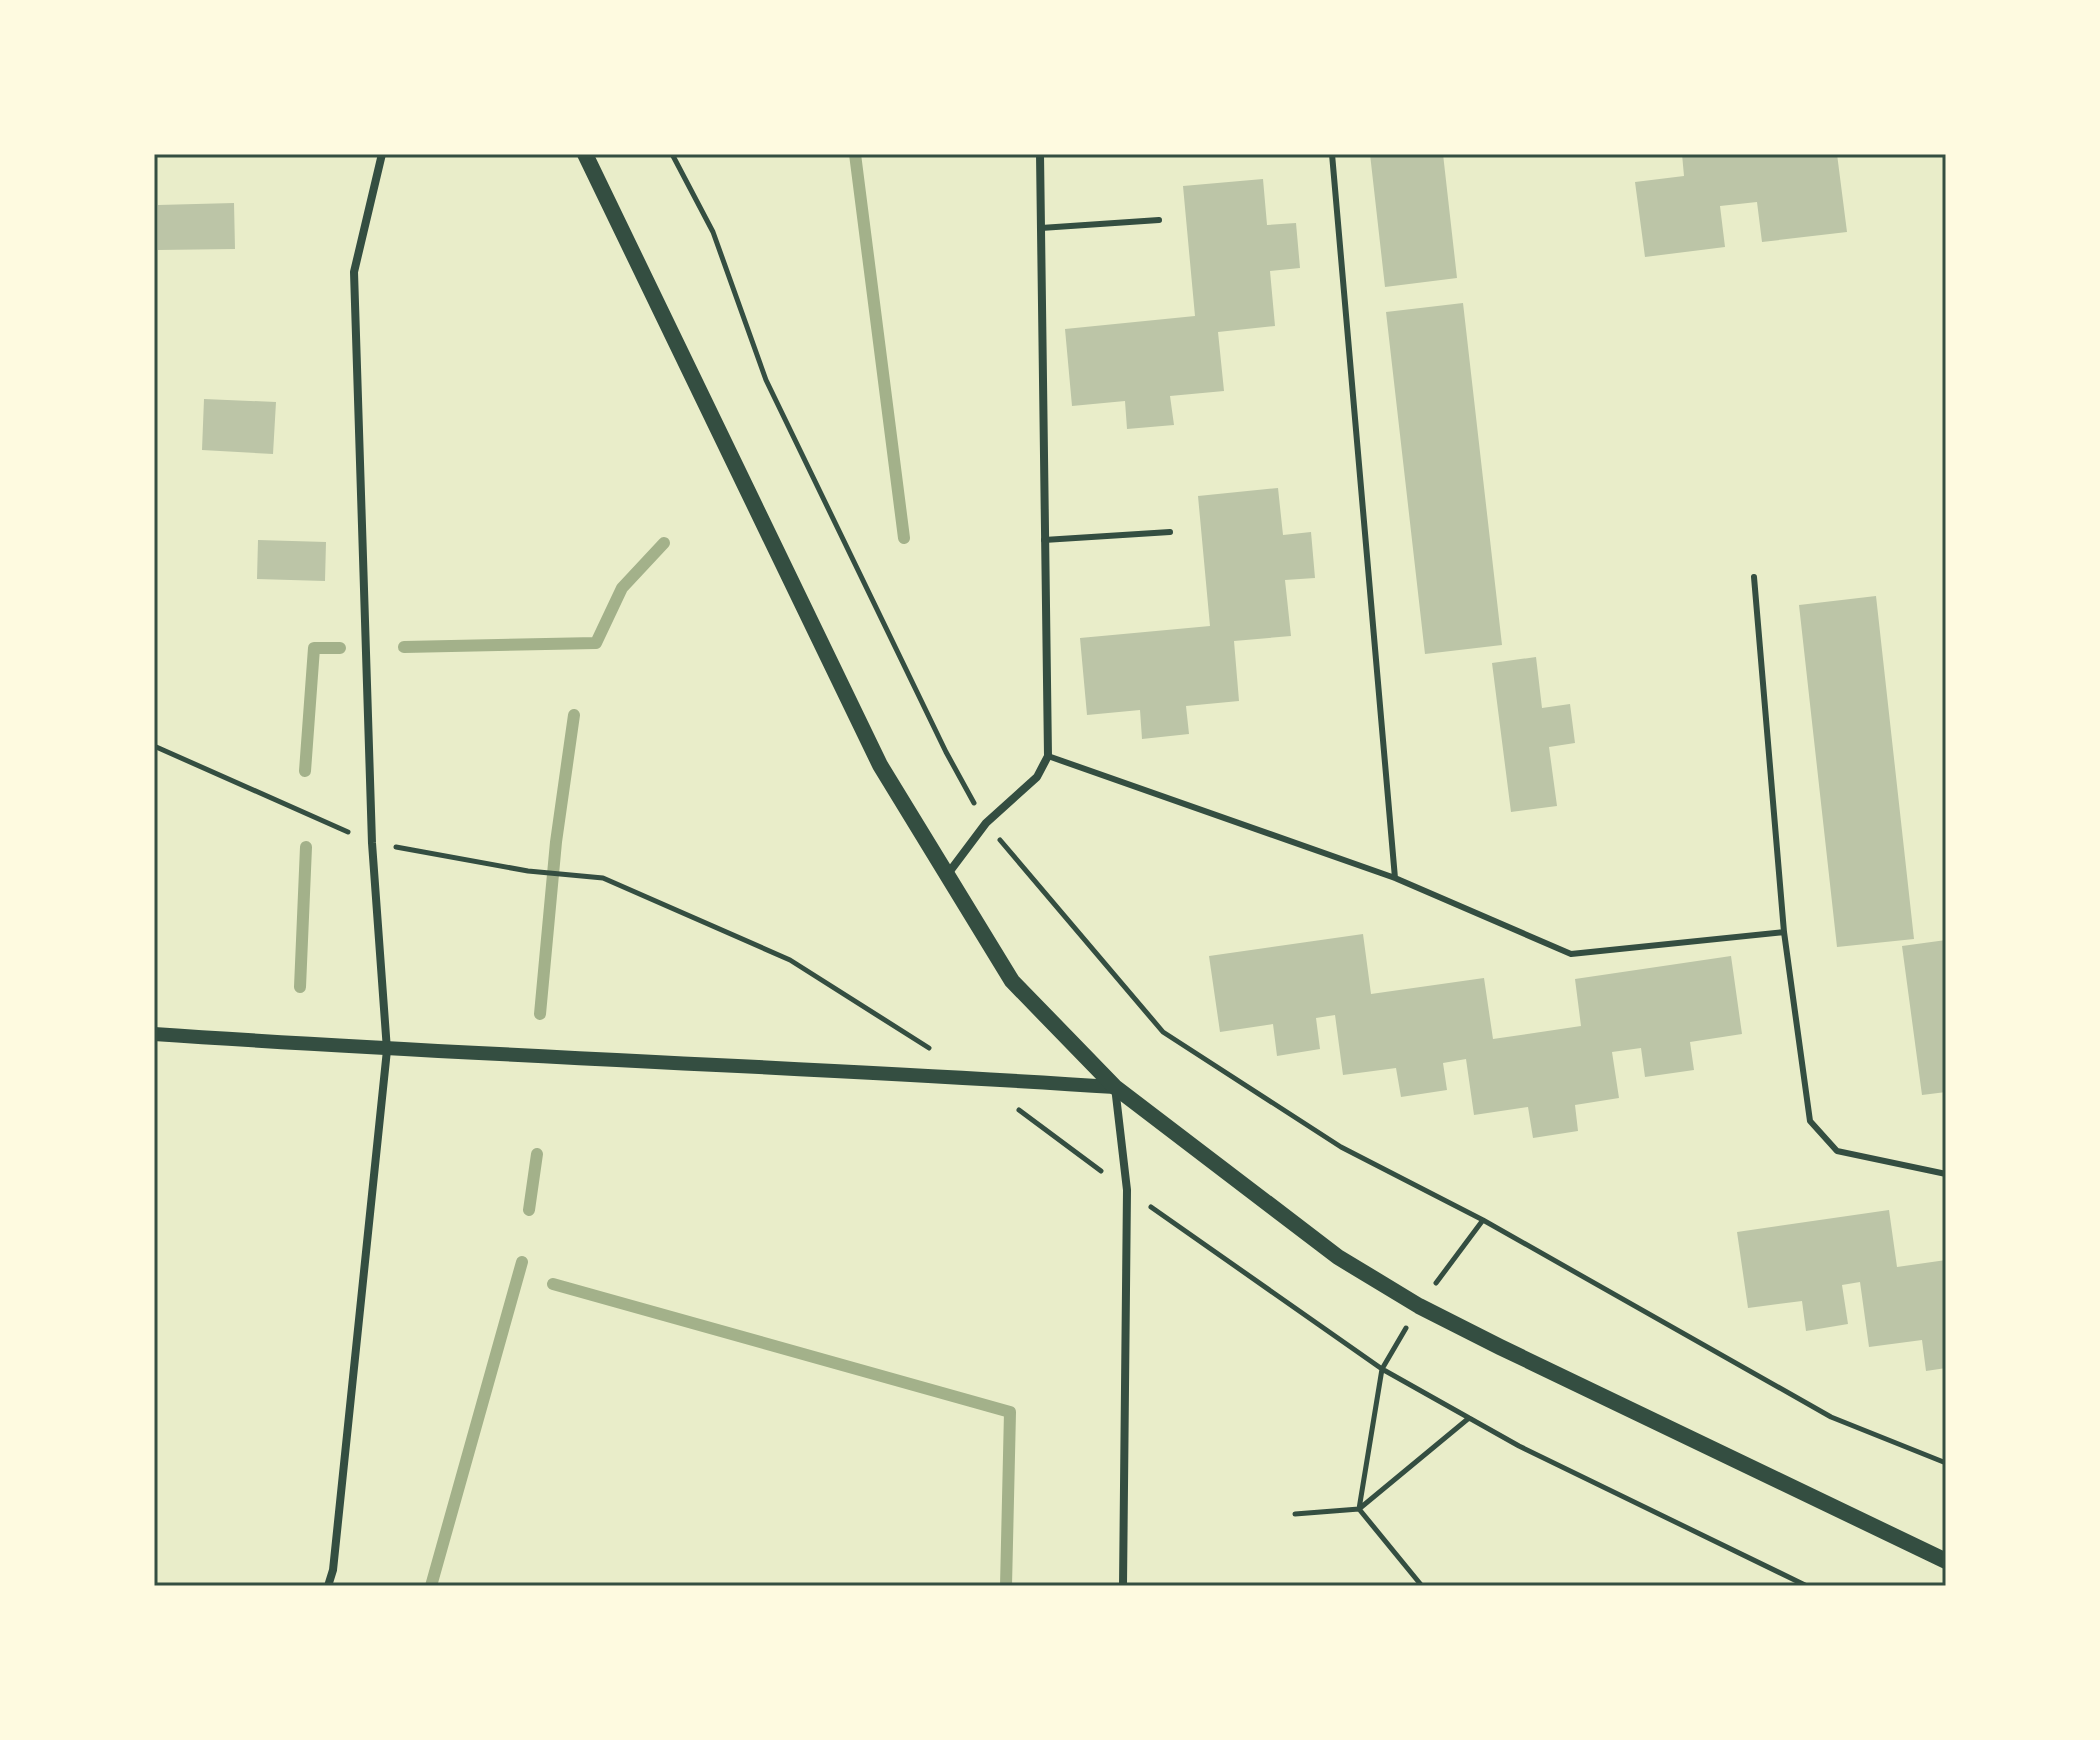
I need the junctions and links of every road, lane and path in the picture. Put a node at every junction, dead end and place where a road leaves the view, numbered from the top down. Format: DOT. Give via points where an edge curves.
graph roads {
  1 [pos="382,154"];
  2 [pos="585,154"];
  3 [pos="672,154"];
  4 [pos="1040,154"];
  5 [pos="1332,154"];
  6 [pos="1159,220"];
  7 [pos="1041,228"];
  8 [pos="1170,532"];
  9 [pos="1044,540"];
  10 [pos="1754,577"];
  11 [pos="154,746"];
  12 [pos="1048,756"];
  13 [pos="986,823"];
  14 [pos="372,843"];
  15 [pos="947,875"];
  16 [pos="1395,878"];
  17 [pos="1784,932"];
  18 [pos="154,1034"];
  19 [pos="387,1050"];
  20 [pos="976,1078"];
  21 [pos="1115,1087"];
  22 [pos="1946,1174"];
  23 [pos="1127,1190"];
  24 [pos="1382,1369"];
  25 [pos="1469,1418"];
  26 [pos="1946,1463"];
  27 [pos="1359,1509"];
  28 [pos="1295,1514"];
  29 [pos="1946,1561"];
  30 [pos="328,1586"];
  31 [pos="1123,1586"];
  32 [pos="1422,1586"];
  33 [pos="1807,1586"];
  1 -- 14 [label="street" via="354,272"];
  2 -- 15 [label="main road" via="880,765"];
  3 -- 13 [label="path" via="713,232 766,380 946,752"];
  4 -- 7 [label="street"];
  5 -- 16 [label="lane"];
  6 -- 7 [label="lane"];
  7 -- 9 [label="street"];
  8 -- 9 [label="lane"];
  9 -- 12 [label="street"];
  10 -- 17 [label="lane"];
  11 -- 14 [label="path"];
  12 -- 13 [label="street" via="1037,777"];
  12 -- 16 [label="lane"];
  13 -- 15 [label="street"];
  13 -- 26 [label="path" via="1163,1032 1341,1147 1483,1220 1831,1417"];
  14 -- 19 [label="street"];
  14 -- 20 [label="path" via="528,871 603,878 790,960"];
  15 -- 21 [label="main road" via="1012,981"];
  16 -- 17 [label="lane" via="1571,954"];
  17 -- 22 [label="lane" via="1810,1121 1837,1151"];
  18 -- 19 [label="street"];
  19 -- 20 [label="street"];
  19 -- 30 [label="street"];
  20 -- 21 [label="street"];
  20 -- 23 [label="path"];
  21 -- 23 [label="street"];
  21 -- 29 [label="main road" via="1338,1257 1419,1306"];
  23 -- 24 [label="path"];
  23 -- 31 [label="street"];
  24 -- 25 [label="path"];
  24 -- 27 [label="path"];
  25 -- 27 [label="path"];
  25 -- 33 [label="path"];
  27 -- 28 [label="path"];
  27 -- 32 [label="path"];
}
